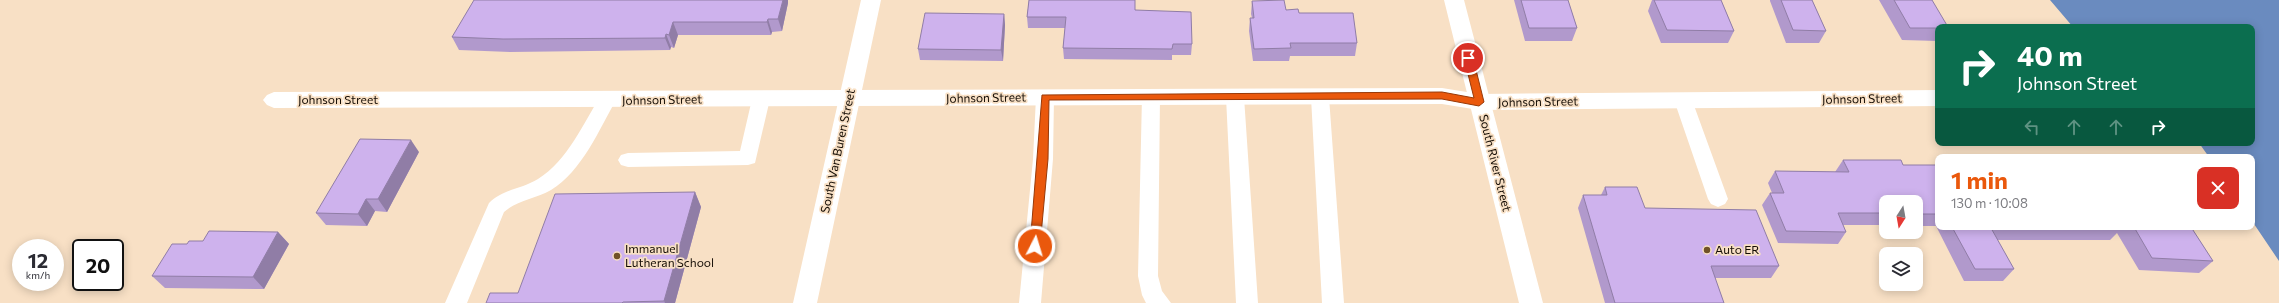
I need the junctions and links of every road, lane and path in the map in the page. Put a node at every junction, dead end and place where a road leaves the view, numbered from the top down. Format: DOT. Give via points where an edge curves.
graph roads {
  1 [pos="871,0"];
  2 [pos="1454,0"];
  3 [pos="1151,96"];
  4 [pos="1045,97"];
  5 [pos="1236,97"];
  6 [pos="1320,97"];
  7 [pos="761,98"];
  8 [pos="1935,98"];
  9 [pos="849,99"];
  10 [pos="274,100"];
  11 [pos="607,100"];
  12 [pos="1683,100"];
  13 [pos="1479,102"];
  14 [pos="628,160"];
  15 [pos="1718,199"];
  16 [pos="456,303"];
  17 [pos="805,303"];
  18 [pos="1030,303"];
  19 [pos="1160,303"];
  20 [pos="1247,303"];
  21 [pos="1333,303"];
  22 [pos="1531,303"];
  1 -- 9 [label="street, South Van Buren Street"];
  2 -- 13 [label="street, South River Street"];
  3 -- 4 [label="street, Johnson Street"];
  3 -- 5 [label="street, Johnson Street"];
  3 -- 19 [label="lane" via="1148,276 1152,295"];
  4 -- 9 [label="street, Johnson Street"];
  4 -- 18 [label="lane" via="1043,159"];
  5 -- 6 [label="street, Johnson Street"];
  5 -- 20 [label="lane"];
  6 -- 13 [label="street, Johnson Street" via="1442,96"];
  6 -- 21 [label="lane"];
  7 -- 9 [label="street, Johnson Street"];
  7 -- 11 [label="street, Johnson Street"];
  7 -- 14 [label="lane" via="748,158"];
  8 -- 12 [label="street, Johnson Street"];
  9 -- 17 [label="street, South Van Buren Street"];
  10 -- 11 [label="street, Johnson Street"];
  11 -- 16 [label="lane" via="562,170 544,185 507,198 496,208"];
  12 -- 13 [label="street, Johnson Street"];
  12 -- 15 [label="lane"];
  13 -- 22 [label="street, South River Street"];
}
